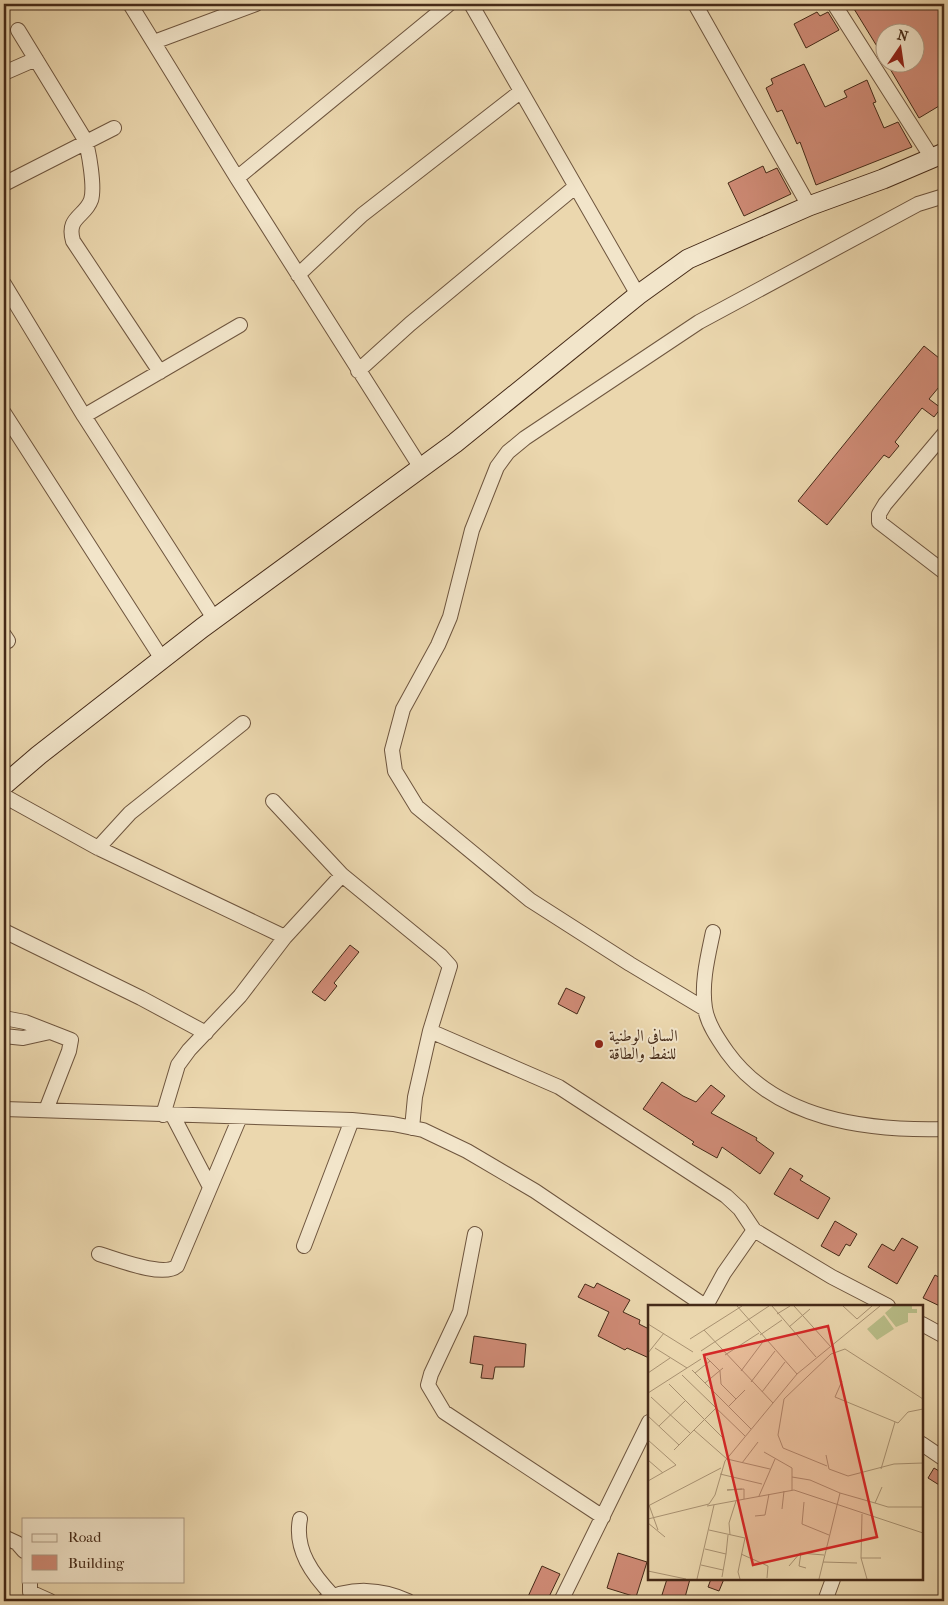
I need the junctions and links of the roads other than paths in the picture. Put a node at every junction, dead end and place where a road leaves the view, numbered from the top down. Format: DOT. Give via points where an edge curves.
graph roads {
  1 [pos="130,4"];
  2 [pos="256,4"];
  3 [pos="449,4"];
  4 [pos="471,4"];
  5 [pos="695,4"];
  6 [pos="834,4"];
  7 [pos="18,30"];
  8 [pos="154,42"];
  9 [pos="36,59"];
  10 [pos="4,73"];
  11 [pos="520,92"];
  12 [pos="114,128"];
  13 [pos="86,142"];
  14 [pos="938,155"];
  15 [pos="237,178"];
  16 [pos="4,184"];
  17 [pos="575,187"];
  18 [pos="944,196"];
  19 [pos="809,206"];
  20 [pos="298,275"];
  21 [pos="4,284"];
  22 [pos="638,295"];
  23 [pos="240,325"];
  24 [pos="358,370"];
  25 [pos="160,372"];
  26 [pos="4,414"];
  27 [pos="84,416"];
  28 [pos="944,434"];
  29 [pos="421,468"];
  30 [pos="944,572"];
  31 [pos="215,620"];
  32 [pos="162,659"];
  33 [pos="243,723"];
  34 [pos="4,785"];
  35 [pos="4,796"];
  36 [pos="273,801"];
  37 [pos="98,848"];
  38 [pos="342,875"];
  39 [pos="4,930"];
  40 [pos="713,932"];
  41 [pos="285,937"];
  42 [pos="705,1009"];
  43 [pos="4,1018"];
  44 [pos="430,1031"];
  45 [pos="51,1032"];
  46 [pos="206,1033"];
  47 [pos="4,1036"];
  48 [pos="4,1109"];
  49 [pos="46,1110"];
  50 [pos="168,1116"];
  51 [pos="240,1117"];
  52 [pos="352,1120"];
  53 [pos="412,1128"];
  54 [pos="944,1129"];
  55 [pos="210,1187"];
  56 [pos="754,1230"];
  57 [pos="475,1234"];
  58 [pos="304,1246"];
  59 [pos="99,1254"];
  60 [pos="705,1305"];
  61 [pos="707,1305"];
  62 [pos="886,1305"];
  63 [pos="923,1325"];
  64 [pos="944,1336"];
  65 [pos="648,1424"];
  66 [pos="923,1445"];
  67 [pos="944,1459"];
  68 [pos="602,1516"];
  69 [pos="300,1519"];
  70 [pos="4,1537"];
  71 [pos="22,1549"];
  72 [pos="833,1580"];
  73 [pos="29,1591"];
  74 [pos="371,1596"];
  75 [pos="329,1599"];
  76 [pos="50,1601"];
  77 [pos="408,1601"];
  78 [pos="561,1601"];
  79 [pos="825,1601"];
  1 -- 8 [label="street"];
  2 -- 8 [label="street"];
  3 -- 15 [label="street"];
  4 -- 11 [label="street"];
  5 -- 19 [label="street"];
  6 -- 14 [label="street"];
  7 -- 9 [label="street"];
  8 -- 15 [label="street"];
  9 -- 10 [label="street"];
  9 -- 13 [label="street"];
  11 -- 17 [label="street"];
  11 -- 20 [label="street" via="362,215"];
  12 -- 13 [label="street"];
  13 -- 16 [label="street"];
  13 -- 25 [label="street" via="92,195 74,220 74,241"];
  14 -- 19 [label="main road"];
  15 -- 20 [label="street"];
  17 -- 22 [label="street"];
  17 -- 24 [label="street"];
  18 -- 42 [label="street" via="918,204 699,322 508,452 497,467 472,530 450,617 403,709 392,750 394,771 418,807 530,900"];
  19 -- 22 [label="main road" via="688,259"];
  20 -- 24 [label="street"];
  21 -- 27 [label="street"];
  22 -- 29 [label="main road"];
  23 -- 25 [label="street"];
  24 -- 29 [label="street"];
  25 -- 27 [label="street"];
  26 -- 32 [label="street"];
  27 -- 31 [label="street"];
  28 -- 30 [label="street" via="885,504 879,514 879,522"];
  29 -- 31 [label="main road"];
  31 -- 32 [label="main road"];
  32 -- 34 [label="main road"];
  33 -- 37 [label="street" via="130,813"];
  35 -- 37 [label="street"];
  36 -- 38 [label="street"];
  37 -- 41 [label="street"];
  38 -- 41 [label="street"];
  38 -- 44 [label="street" via="448,962 450,974"];
  39 -- 46 [label="street"];
  40 -- 42 [label="street" via="706,965"];
  41 -- 46 [label="street" via="240,996"];
  42 -- 54 [label="street" via="716,1037 734,1062 760,1086 790,1104 838,1121 874,1128"];
  43 -- 45 [label="street"];
  44 -- 53 [label="street" via="415,1097"];
  44 -- 56 [label="street" via="559,1087 726,1196 740,1209"];
  45 -- 47 [label="street" via="23,1038"];
  45 -- 49 [label="street" via="68,1038 71,1043"];
  46 -- 50 [label="street" via="178,1065"];
  48 -- 49 [label="street"];
  49 -- 50 [label="street"];
  50 -- 51 [label="street"];
  50 -- 55 [label="street"];
  51 -- 52 [label="street"];
  51 -- 55 [label="street"];
  52 -- 53 [label="street"];
  52 -- 58 [label="street"];
  53 -- 60 [label="street" via="467,1151 536,1191"];
  55 -- 59 [label="street" via="173,1269 162,1271"];
  56 -- 61 [label="street"];
  56 -- 62 [label="street"];
  57 -- 68 [label="street" via="460,1312 428,1385 444,1412"];
  63 -- 64 [label="street"];
  65 -- 68 [label="street"];
  66 -- 67 [label="street"];
  68 -- 78 [label="street"];
  69 -- 75 [label="street" via="301,1549"];
  70 -- 71 [label="street"];
  72 -- 79 [label="street"];
  73 -- 76 [label="street"];
  74 -- 75 [label="street" via="362,1591"];
  74 -- 77 [label="street" via="394,1594"];
}
